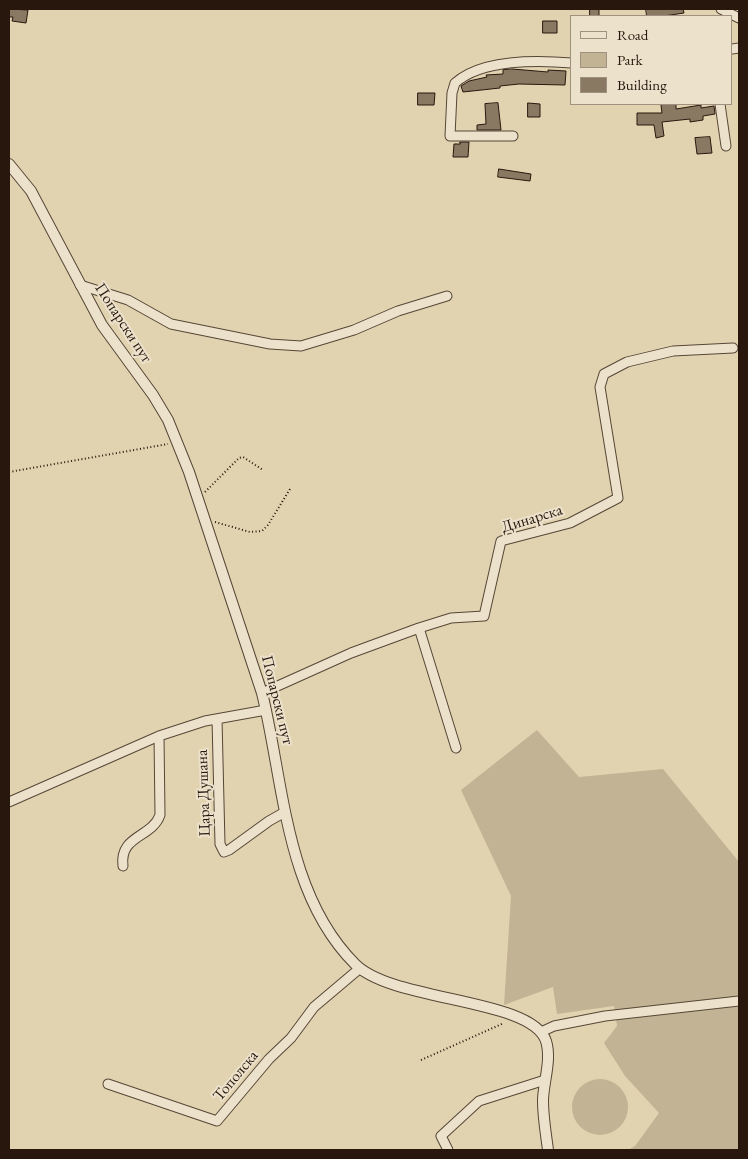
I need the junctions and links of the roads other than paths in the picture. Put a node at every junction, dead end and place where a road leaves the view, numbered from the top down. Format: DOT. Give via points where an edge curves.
graph roads {
  1 [pos="721,9"];
  2 [pos="739,18"];
  3 [pos="570,62"];
  4 [pos="720,105"];
  5 [pos="513,136"];
  6 [pos="726,146"];
  7 [pos="9,164"];
  8 [pos="80,285"];
  9 [pos="447,296"];
  10 [pos="733,348"];
  11 [pos="419,628"];
  12 [pos="262,693"];
  13 [pos="266,710"];
  14 [pos="217,719"];
  15 [pos="159,736"];
  16 [pos="456,748"];
  17 [pos="9,802"];
  18 [pos="286,812"];
  19 [pos="122,866"];
  20 [pos="359,969"];
  21 [pos="739,1001"];
  22 [pos="541,1032"];
  23 [pos="545,1080"];
  24 [pos="108,1084"];
  25 [pos="448,1150"];
  26 [pos="548,1150"];
  1 -- 2 [label="street"];
  3 -- 5 [label="street" via="501,64 455,83 450,136"];
  4 -- 6 [label="street"];
  7 -- 8 [label="street, Попарски пут" via="31,191"];
  8 -- 9 [label="street" via="128,300 171,324 270,344 301,346"];
  8 -- 12 [label="street, Попарски пут" via="102,324 160,406 178,442"];
  10 -- 11 [label="street, Динарска" via="672,351 627,362 604,374 600,387 618,498 570,523 501,541 484,616 451,618"];
  11 -- 12 [label="street, Динарска" via="351,652"];
  11 -- 16 [label="street"];
  12 -- 13 [label="street, Попарски пут"];
  13 -- 14 [label="street"];
  13 -- 18 [label="street, Попарски пут"];
  14 -- 15 [label="street"];
  14 -- 18 [label="street, Цара Душана" via="222,850 229,850"];
  15 -- 17 [label="street"];
  15 -- 19 [label="street" via="160,815 158,821 127,846 122,853"];
  18 -- 20 [label="street, Попарски пут" via="300,868 316,908"];
  20 -- 22 [label="street, Попарски пут" via="390,985 518,1018"];
  20 -- 24 [label="street, Тополска" via="314,1007 218,1121"];
  21 -- 22 [label="street" via="606,1016 554,1026"];
  22 -- 23 [label="street" via="548,1052"];
  23 -- 25 [label="street" via="479,1101 441,1136"];
  23 -- 26 [label="street"];
}
